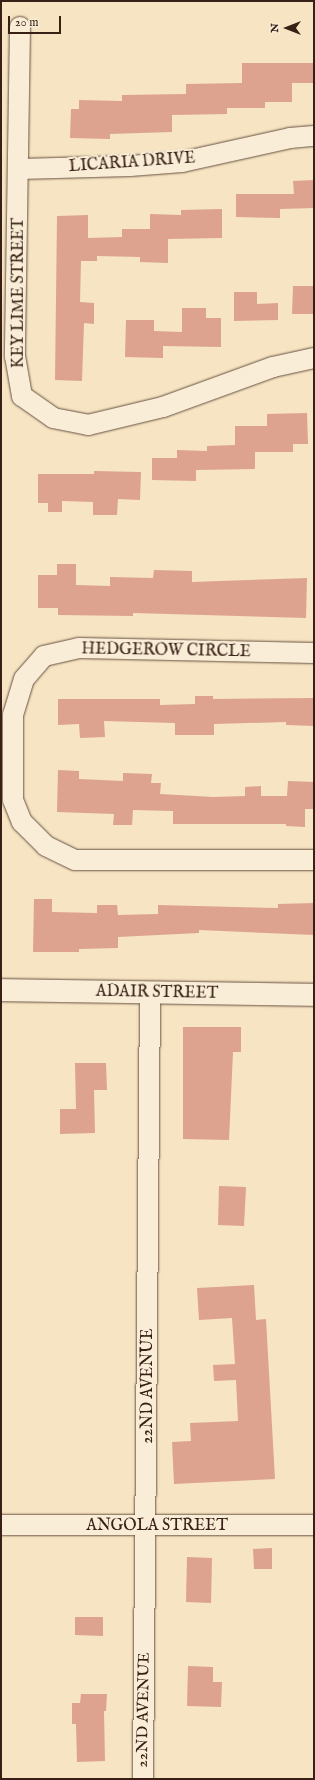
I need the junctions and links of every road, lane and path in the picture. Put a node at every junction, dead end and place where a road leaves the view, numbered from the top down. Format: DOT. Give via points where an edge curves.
graph roads {
  1 [pos="20,27"];
  2 [pos="314,136"];
  3 [pos="20,169"];
  4 [pos="314,358"];
  5 [pos="314,654"];
  6 [pos="314,860"];
  7 [pos="1,990"];
  8 [pos="150,993"];
  9 [pos="314,995"];
  10 [pos="1,1525"];
  11 [pos="314,1525"];
  12 [pos="147,1527"];
  13 [pos="143,1779"];
  1 -- 3 [label="street, KEY LIME STREET"];
  2 -- 3 [label="street, LICARIA DRIVE" via="290,138 182,162"];
  3 -- 4 [label="street, KEY LIME STREET" via="15,356 22,396 53,418 88,425 163,407 272,367"];
  5 -- 6 [label="street, HEDGEROW CIRCLE" via="79,648 44,656 24,678 13,714 13,800 22,822 46,846 75,860"];
  7 -- 8 [label="street, ADAIR STREET"];
  8 -- 9 [label="street, ADAIR STREET"];
  8 -- 12 [label="street, 22ND AVENUE"];
  10 -- 12 [label="street, ANGOLA STREET"];
  11 -- 12 [label="street, ANGOLA STREET"];
  12 -- 13 [label="street, 22ND AVENUE"];
}
